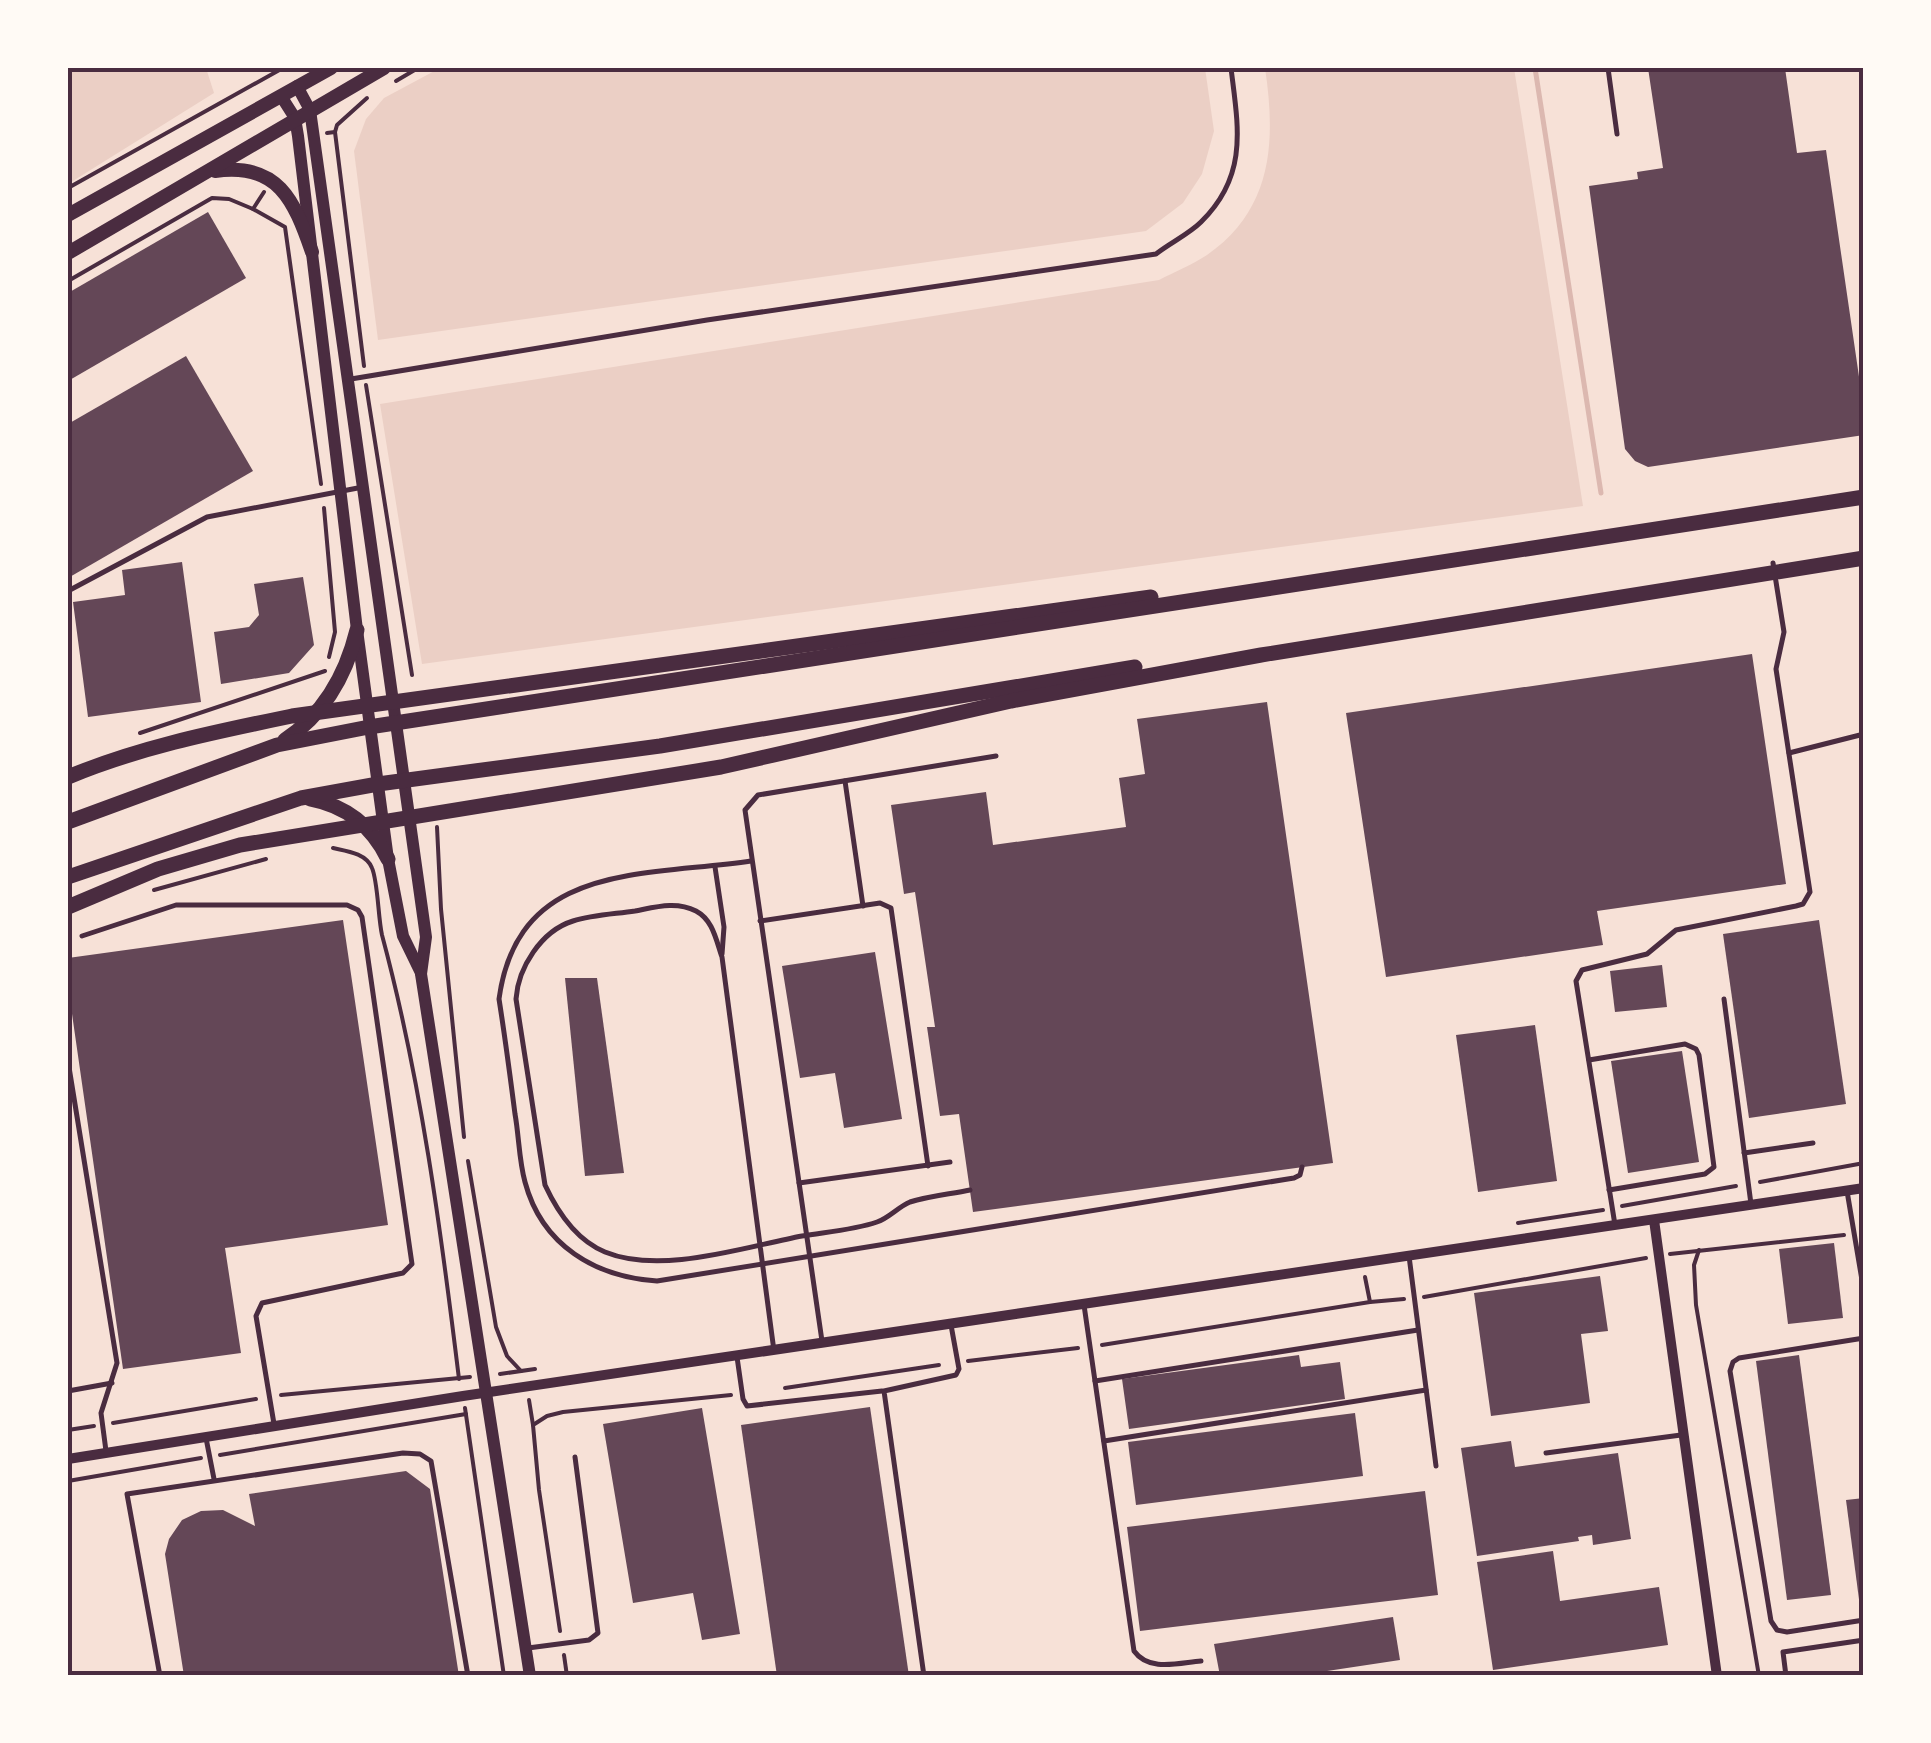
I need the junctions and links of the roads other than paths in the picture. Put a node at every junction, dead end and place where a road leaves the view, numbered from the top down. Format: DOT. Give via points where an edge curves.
graph roads {
  1 [pos="331,68"];
  2 [pos="384,68"];
  3 [pos="1231,68"];
  4 [pos="1608,68"];
  5 [pos="296,86"];
  6 [pos="281,96"];
  7 [pos="310,110"];
  8 [pos="295,118"];
  9 [pos="1616,134"];
  10 [pos="211,171"];
  11 [pos="68,215"];
  12 [pos="312,252"];
  13 [pos="68,253"];
  14 [pos="348,380"];
  15 [pos="364,486"];
  16 [pos="342,488"];
  17 [pos="1864,498"];
  18 [pos="1864,507"];
  19 [pos="1864,549"];
  20 [pos="1864,558"];
  21 [pos="1773,562"];
  22 [pos="68,591"];
  23 [pos="356,630"];
  24 [pos="397,723"];
  25 [pos="369,727"];
  26 [pos="1864,734"];
  27 [pos="277,745"];
  28 [pos="1789,753"];
  29 [pos="996,756"];
  30 [pos="68,778"];
  31 [pos="404,780"];
  32 [pos="846,781"];
  33 [pos="378,784"];
  34 [pos="302,798"];
  35 [pos="68,822"];
  36 [pos="388,859"];
  37 [pos="751,862"];
  38 [pos="715,867"];
  39 [pos="68,877"];
  40 [pos="863,906"];
  41 [pos="68,907"];
  42 [pos="760,921"];
  43 [pos="82,936"];
  44 [pos="722,957"];
  45 [pos="421,974"];
  46 [pos="1724,999"];
  47 [pos="1589,1060"];
  48 [pos="68,1061"];
  49 [pos="1813,1143"];
  50 [pos="1744,1153"];
  51 [pos="950,1162"];
  52 [pos="928,1166"];
  53 [pos="1302,1167"];
  54 [pos="799,1183"];
  55 [pos="1864,1188"];
  56 [pos="970,1190"];
  57 [pos="1609,1190"];
  58 [pos="1847,1191"];
  59 [pos="1751,1205"];
  60 [pos="1654,1220"];
  61 [pos="1615,1226"];
  62 [pos="1408,1256"];
  63 [pos="1864,1292"];
  64 [pos="1084,1305"];
  65 [pos="951,1325"];
  66 [pos="1418,1330"];
  67 [pos="1864,1338"];
  68 [pos="822,1344"];
  69 [pos="774,1352"];
  70 [pos="737,1357"];
  71 [pos="1095,1382"];
  72 [pos="112,1383"];
  73 [pos="1426,1390"];
  74 [pos="68,1391"];
  75 [pos="884,1391"];
  76 [pos="485,1394"];
  77 [pos="274,1427"];
  78 [pos="1684,1435"];
  79 [pos="206,1438"];
  80 [pos="1104,1441"];
  81 [pos="106,1453"];
  82 [pos="1546,1454"];
  83 [pos="575,1456"];
  84 [pos="68,1459"];
  85 [pos="1436,1466"];
  86 [pos="214,1479"];
  87 [pos="1864,1620"];
  88 [pos="1864,1640"];
  89 [pos="526,1649"];
  90 [pos="1201,1661"];
  91 [pos="160,1676"];
  92 [pos="468,1676"];
  93 [pos="530,1676"];
  94 [pos="924,1676"];
  95 [pos="1717,1676"];
  96 [pos="1786,1676"];
  1 -- 5 [label="main road"];
  2 -- 7 [label="main road"];
  3 -- 14 [label="lane" via="1240,140 1226,189 1201,222 1156,254"];
  4 -- 9 [label="lane"];
  5 -- 6 [label="main road"];
  5 -- 7 [label="street"];
  6 -- 8 [label="street"];
  6 -- 11 [label="main road"];
  7 -- 8 [label="main road"];
  7 -- 14 [label="street"];
  8 -- 10 [label="main road"];
  8 -- 12 [label="street"];
  10 -- 12 [label="main road" via="246,170 271,179 290,198"];
  10 -- 13 [label="main road"];
  12 -- 16 [label="street"];
  14 -- 15 [label="street"];
  15 -- 16 [label="lane"];
  15 -- 24 [label="street"];
  16 -- 22 [label="lane" via="194,522"];
  16 -- 23 [label="street"];
  17 -- 24 [label="main road"];
  18 -- 30 [label="main road" via="957,621 292,716 176,740"];
  19 -- 21 [label="main road"];
  20 -- 41 [label="main road" via="1261,655 1011,700 721,767 240,845 158,869"];
  21 -- 28 [label="lane" via="1784,632 1776,669"];
  21 -- 31 [label="main road" via="660,746"];
  23 -- 25 [label="street"];
  23 -- 27 [label="main road" via="334,690"];
  24 -- 25 [label="main road"];
  24 -- 31 [label="street"];
  25 -- 27 [label="main road"];
  25 -- 33 [label="street"];
  26 -- 28 [label="lane"];
  27 -- 35 [label="main road"];
  28 -- 47 [label="lane" via="1808,898 1676,930 1647,954 1582,970 1576,980"];
  29 -- 32 [label="lane"];
  31 -- 33 [label="main road"];
  31 -- 45 [label="street" via="426,937"];
  32 -- 37 [label="lane" via="752,799 745,810"];
  32 -- 40 [label="lane"];
  33 -- 34 [label="main road"];
  33 -- 36 [label="street"];
  34 -- 36 [label="main road" via="354,816"];
  34 -- 39 [label="main road"];
  36 -- 45 [label="street" via="403,936"];
  37 -- 38 [label="lane"];
  37 -- 42 [label="lane"];
  38 -- 44 [label="lane"];
  38 -- 53 [label="lane" via="594,882 562,896 538,913 503,971 499,999 525,1184 541,1220 594,1267 658,1280 1294,1178"];
  40 -- 42 [label="lane"];
  40 -- 52 [label="lane" via="892,908"];
  42 -- 54 [label="lane"];
  43 -- 77 [label="lane" via="176,905 348,904 362,917 412,1264 403,1273 262,1303 256,1316"];
  44 -- 56 [label="lane" via="711,924 675,904 572,921 531,955 516,999 546,1185 557,1212 580,1236 602,1251 654,1262 877,1222 909,1203"];
  44 -- 69 [label="lane"];
  45 -- 76 [label="street"];
  46 -- 50 [label="lane"];
  47 -- 57 [label="lane"];
  47 -- 57 [label="lane" via="1686,1044 1699,1055 1714,1167 1706,1174"];
  48 -- 72 [label="lane" via="117,1363"];
  49 -- 50 [label="lane"];
  50 -- 59 [label="lane"];
  51 -- 52 [label="lane"];
  52 -- 54 [label="lane"];
  54 -- 68 [label="lane"];
  55 -- 58 [label="street"];
  57 -- 61 [label="lane"];
  58 -- 59 [label="street"];
  58 -- 63 [label="lane"];
  59 -- 60 [label="street"];
  60 -- 61 [label="street"];
  60 -- 78 [label="street"];
  61 -- 62 [label="street"];
  62 -- 64 [label="street"];
  62 -- 66 [label="lane"];
  64 -- 65 [label="street"];
  64 -- 71 [label="lane"];
  65 -- 68 [label="street"];
  65 -- 75 [label="lane" via="956,1375"];
  66 -- 71 [label="lane"];
  66 -- 73 [label="lane"];
  67 -- 87 [label="lane" via="1739,1358 1730,1371 1771,1621 1787,1632"];
  68 -- 69 [label="street"];
  69 -- 70 [label="street"];
  70 -- 75 [label="lane" via="747,1406"];
  70 -- 76 [label="street"];
  71 -- 80 [label="lane"];
  72 -- 74 [label="lane"];
  72 -- 81 [label="lane" via="101,1414"];
  73 -- 80 [label="lane"];
  73 -- 85 [label="lane"];
  75 -- 94 [label="lane"];
  76 -- 77 [label="street"];
  76 -- 89 [label="street"];
  77 -- 79 [label="street"];
  78 -- 82 [label="lane"];
  78 -- 95 [label="street"];
  79 -- 81 [label="street"];
  79 -- 86 [label="lane"];
  80 -- 90 [label="lane" via="1134,1651 1154,1665"];
  81 -- 84 [label="street"];
  83 -- 89 [label="lane" via="598,1633 590,1640"];
  86 -- 91 [label="lane" via="127,1494"];
  86 -- 92 [label="lane" via="402,1453 431,1461"];
  88 -- 96 [label="lane" via="1782,1652"];
  89 -- 93 [label="street"];
}
